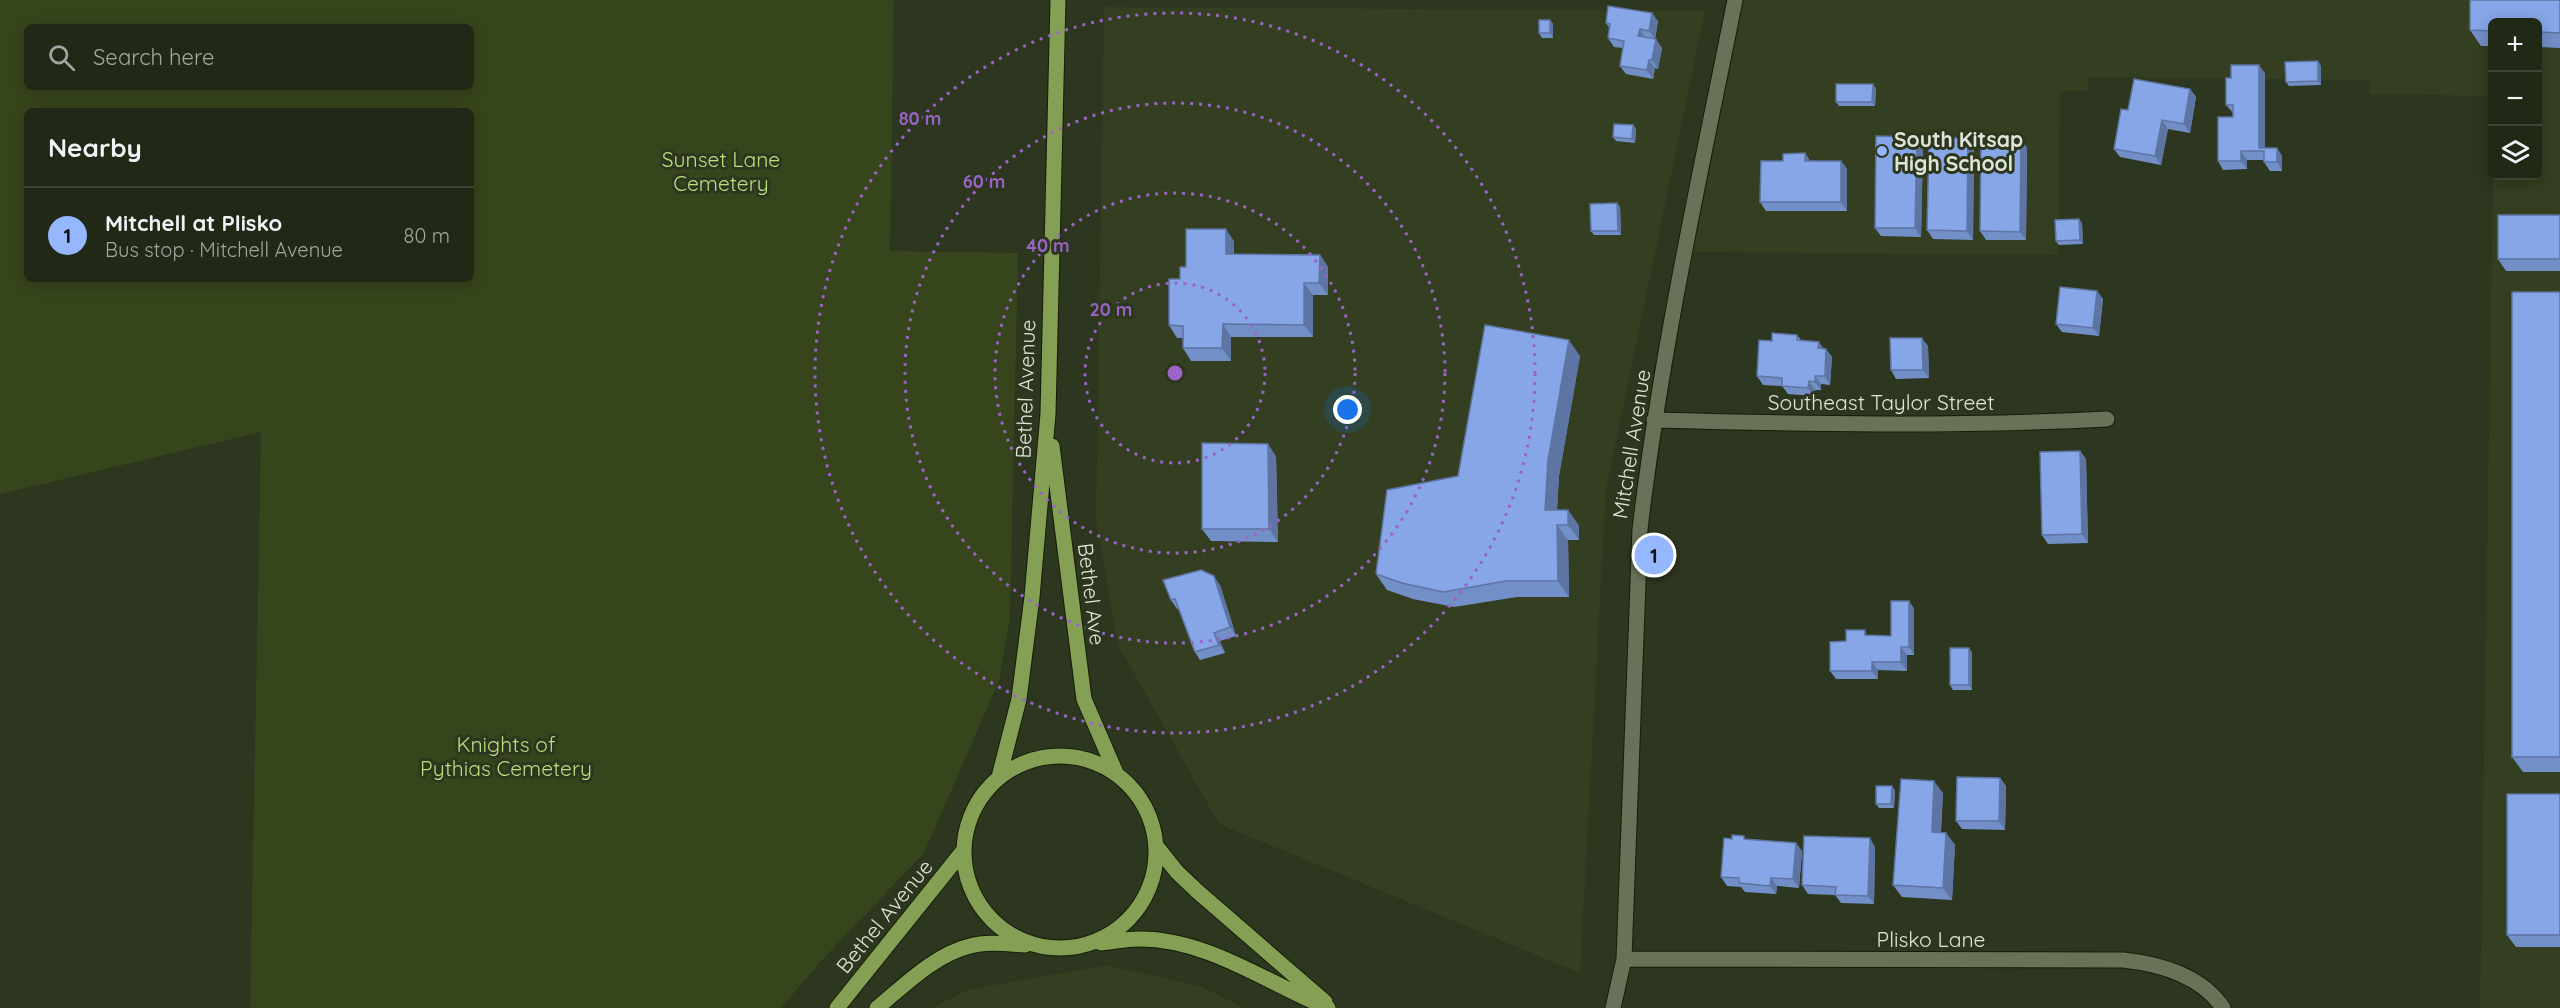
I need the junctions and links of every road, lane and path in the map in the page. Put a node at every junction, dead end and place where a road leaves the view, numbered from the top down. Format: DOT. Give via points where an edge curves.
graph roads {
  1 [pos="1058,0"];
  2 [pos="1735,0"];
  3 [pos="1048,414"];
  4 [pos="2107,418"];
  5 [pos="1654,420"];
  6 [pos="1116,773"];
  7 [pos="999,777"];
  8 [pos="1157,847"];
  9 [pos="963,851"];
  10 [pos="1038,946"];
  11 [pos="1083,946"];
  12 [pos="1624,959"];
  13 [pos="837,1008"];
  14 [pos="878,1008"];
  15 [pos="1330,1008"];
  16 [pos="1613,1008"];
  17 [pos="2223,1008"];
  1 -- 3 [label="main road, Bethel Avenue"];
  2 -- 5 [label="street, Mitchell Avenue"];
  3 -- 6 [label="main road, Bethel Ave" via="1084,699"];
  3 -- 7 [label="main road, Bethel Avenue" via="1019,699"];
  4 -- 5 [label="street, Southeast Taylor Street" via="1894,426"];
  5 -- 12 [label="street, Mitchell Avenue" via="1640,529"];
  6 -- 7 [label="main road" via="1094,761 1069,755 1028,761"];
  6 -- 8 [label="main road" via="1133,787 1145,805 1154,825"];
  7 -- 9 [label="main road" via="973,810"];
  8 -- 11 [label="main road" via="1156,869 1138,909 1123,926"];
  8 -- 15 [label="main road" via="1177,872"];
  9 -- 10 [label="main road" via="966,877 993,921 1014,937"];
  9 -- 13 [label="main road, Bethel Avenue"];
  10 -- 11 [label="main road"];
  10 -- 14 [label="main road" via="990,943 946,955"];
  11 -- 15 [label="main road" via="1136,938 1164,940 1218,956"];
  12 -- 16 [label="street, Mitchell Avenue"];
  12 -- 17 [label="street, Plisko Lane" via="2123,960 2163,968 2200,982"];
}
